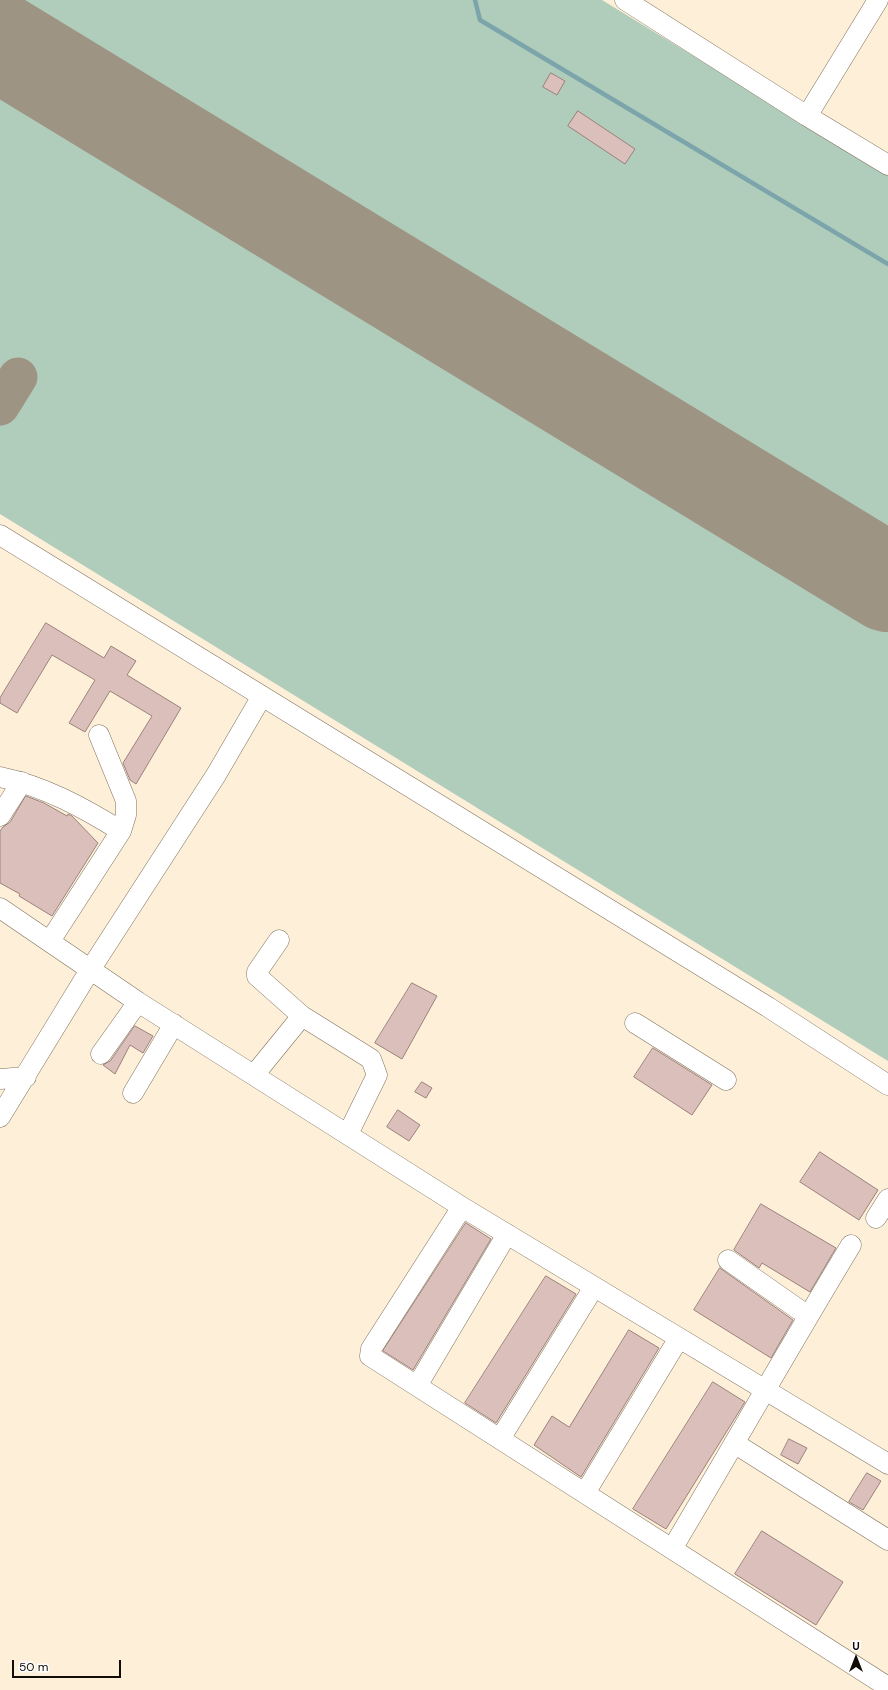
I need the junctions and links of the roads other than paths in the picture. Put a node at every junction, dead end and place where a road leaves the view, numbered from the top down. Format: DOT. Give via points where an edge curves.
graph roads {
  1 [pos="625,0"];
  2 [pos="878,4"];
  3 [pos="807,116"];
  4 [pos="888,165"];
  5 [pos="0,535"];
  6 [pos="262,696"];
  7 [pos="99,735"];
  8 [pos="0,777"];
  9 [pos="22,782"];
  10 [pos="0,816"];
  11 [pos="122,831"];
  12 [pos="0,908"];
  13 [pos="279,940"];
  14 [pos="50,941"];
  15 [pos="90,970"];
  16 [pos="138,1002"];
  17 [pos="302,1016"];
  18 [pos="635,1023"];
  19 [pos="174,1024"];
  20 [pos="101,1054"];
  21 [pos="254,1075"];
  22 [pos="26,1076"];
  23 [pos="0,1079"];
  24 [pos="726,1080"];
  25 [pos="888,1085"];
  26 [pos="133,1093"];
  27 [pos="0,1117"];
  28 [pos="348,1134"];
  29 [pos="888,1199"];
  30 [pos="462,1207"];
  31 [pos="876,1218"];
  32 [pos="507,1234"];
  33 [pos="851,1245"];
  34 [pos="728,1260"];
  35 [pos="594,1287"];
  36 [pos="808,1316"];
  37 [pos="679,1338"];
  38 [pos="417,1386"];
  39 [pos="764,1389"];
  40 [pos="500,1439"];
  41 [pos="734,1443"];
  42 [pos="888,1464"];
  43 [pos="585,1493"];
  44 [pos="888,1540"];
  45 [pos="672,1549"];
  46 [pos="888,1687"];
  1 -- 3 [label="street"];
  2 -- 3 [label="street"];
  3 -- 4 [label="street"];
  5 -- 6 [label="street"];
  6 -- 15 [label="street" via="216,775"];
  6 -- 25 [label="street" via="762,1003"];
  7 -- 11 [label="street" via="126,801"];
  8 -- 9 [label="street"];
  9 -- 10 [label="street"];
  9 -- 11 [label="street" via="83,808"];
  11 -- 14 [label="street"];
  12 -- 14 [label="street"];
  13 -- 17 [label="street" via="257,972 257,976"];
  14 -- 15 [label="street"];
  15 -- 16 [label="street"];
  15 -- 22 [label="street"];
  16 -- 19 [label="street"];
  16 -- 20 [label="street"];
  17 -- 21 [label="street"];
  17 -- 28 [label="street" via="371,1059 377,1075"];
  18 -- 24 [label="street"];
  19 -- 21 [label="street"];
  19 -- 26 [label="street"];
  21 -- 28 [label="street"];
  22 -- 23 [label="street"];
  22 -- 27 [label="street"];
  28 -- 30 [label="street"];
  29 -- 31 [label="street"];
  30 -- 32 [label="street"];
  30 -- 38 [label="street" via="370,1353 370,1356"];
  32 -- 35 [label="street"];
  32 -- 38 [label="street"];
  33 -- 36 [label="street"];
  34 -- 36 [label="street"];
  35 -- 37 [label="street"];
  35 -- 40 [label="street"];
  36 -- 39 [label="street"];
  37 -- 39 [label="street"];
  37 -- 43 [label="street"];
  38 -- 40 [label="street"];
  39 -- 41 [label="street"];
  39 -- 42 [label="street"];
  40 -- 43 [label="street"];
  41 -- 44 [label="street"];
  41 -- 45 [label="street"];
  43 -- 45 [label="street"];
  45 -- 46 [label="street"];
}
